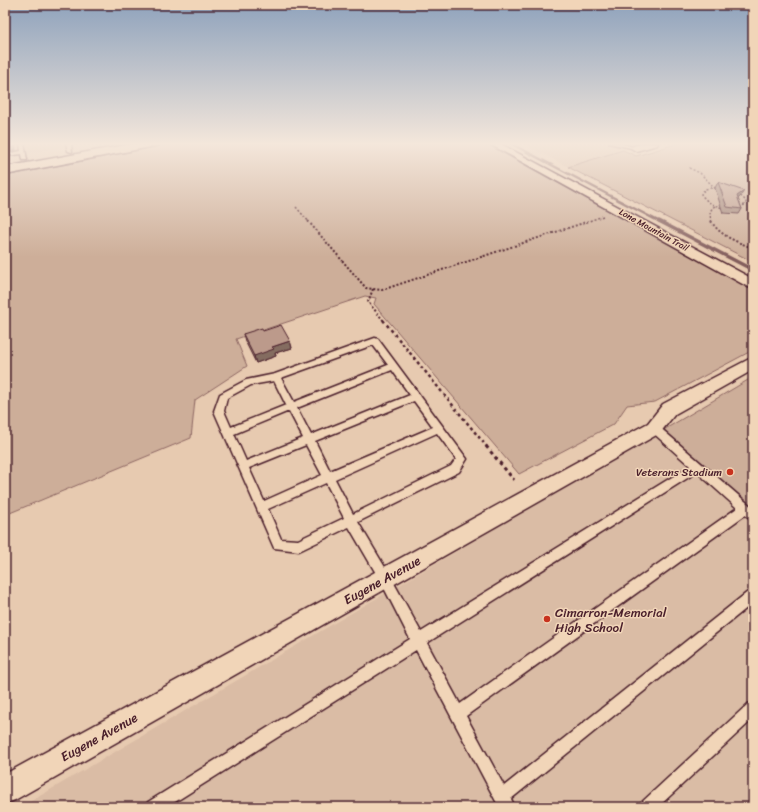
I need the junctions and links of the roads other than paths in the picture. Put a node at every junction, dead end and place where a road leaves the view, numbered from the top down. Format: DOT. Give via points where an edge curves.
graph roads {
  1 [pos="562,181"];
  2 [pos="753,284"];
  3 [pos="753,363"];
  4 [pos="394,366"];
  5 [pos="276,377"];
  6 [pos="416,396"];
  7 [pos="291,406"];
  8 [pos="439,428"];
  9 [pos="654,428"];
  10 [pos="228,432"];
  11 [pos="309,439"];
  12 [pos="244,466"];
  13 [pos="698,466"];
  14 [pos="328,477"];
  15 [pos="261,507"];
  16 [pos="749,511"];
  17 [pos="352,521"];
  18 [pos="385,578"];
  19 [pos="753,595"];
  20 [pos="418,642"];
  21 [pos="753,709"];
  22 [pos="457,714"];
  23 [pos="5,790"];
  24 [pos="504,802"];
  25 [pos="153,807"];
  26 [pos="647,807"];
  1 -- 2 [label="street, Lone Mountain Trail"];
  3 -- 9 [label="street, Eugene Avenue" via="669,408"];
  4 -- 5 [label="lane" via="375,340"];
  4 -- 6 [label="lane"];
  4 -- 7 [label="lane"];
  5 -- 7 [label="lane"];
  5 -- 10 [label="lane" via="249,382 223,396 219,411"];
  6 -- 8 [label="lane"];
  6 -- 11 [label="lane"];
  7 -- 10 [label="lane"];
  7 -- 11 [label="lane"];
  8 -- 14 [label="lane"];
  8 -- 17 [label="lane" via="462,458 455,469"];
  9 -- 13 [label="lane"];
  9 -- 18 [label="street, Eugene Avenue"];
  10 -- 12 [label="lane"];
  11 -- 12 [label="lane"];
  11 -- 14 [label="lane"];
  12 -- 15 [label="lane"];
  13 -- 16 [label="lane"];
  13 -- 20 [label="lane"];
  14 -- 15 [label="lane"];
  14 -- 17 [label="lane"];
  15 -- 17 [label="lane" via="278,544 299,546"];
  16 -- 22 [label="lane"];
  17 -- 18 [label="lane"];
  18 -- 20 [label="lane"];
  18 -- 23 [label="street, Eugene Avenue"];
  19 -- 24 [label="lane"];
  20 -- 22 [label="lane"];
  20 -- 25 [label="lane"];
  21 -- 26 [label="lane"];
  22 -- 24 [label="lane"];
}
